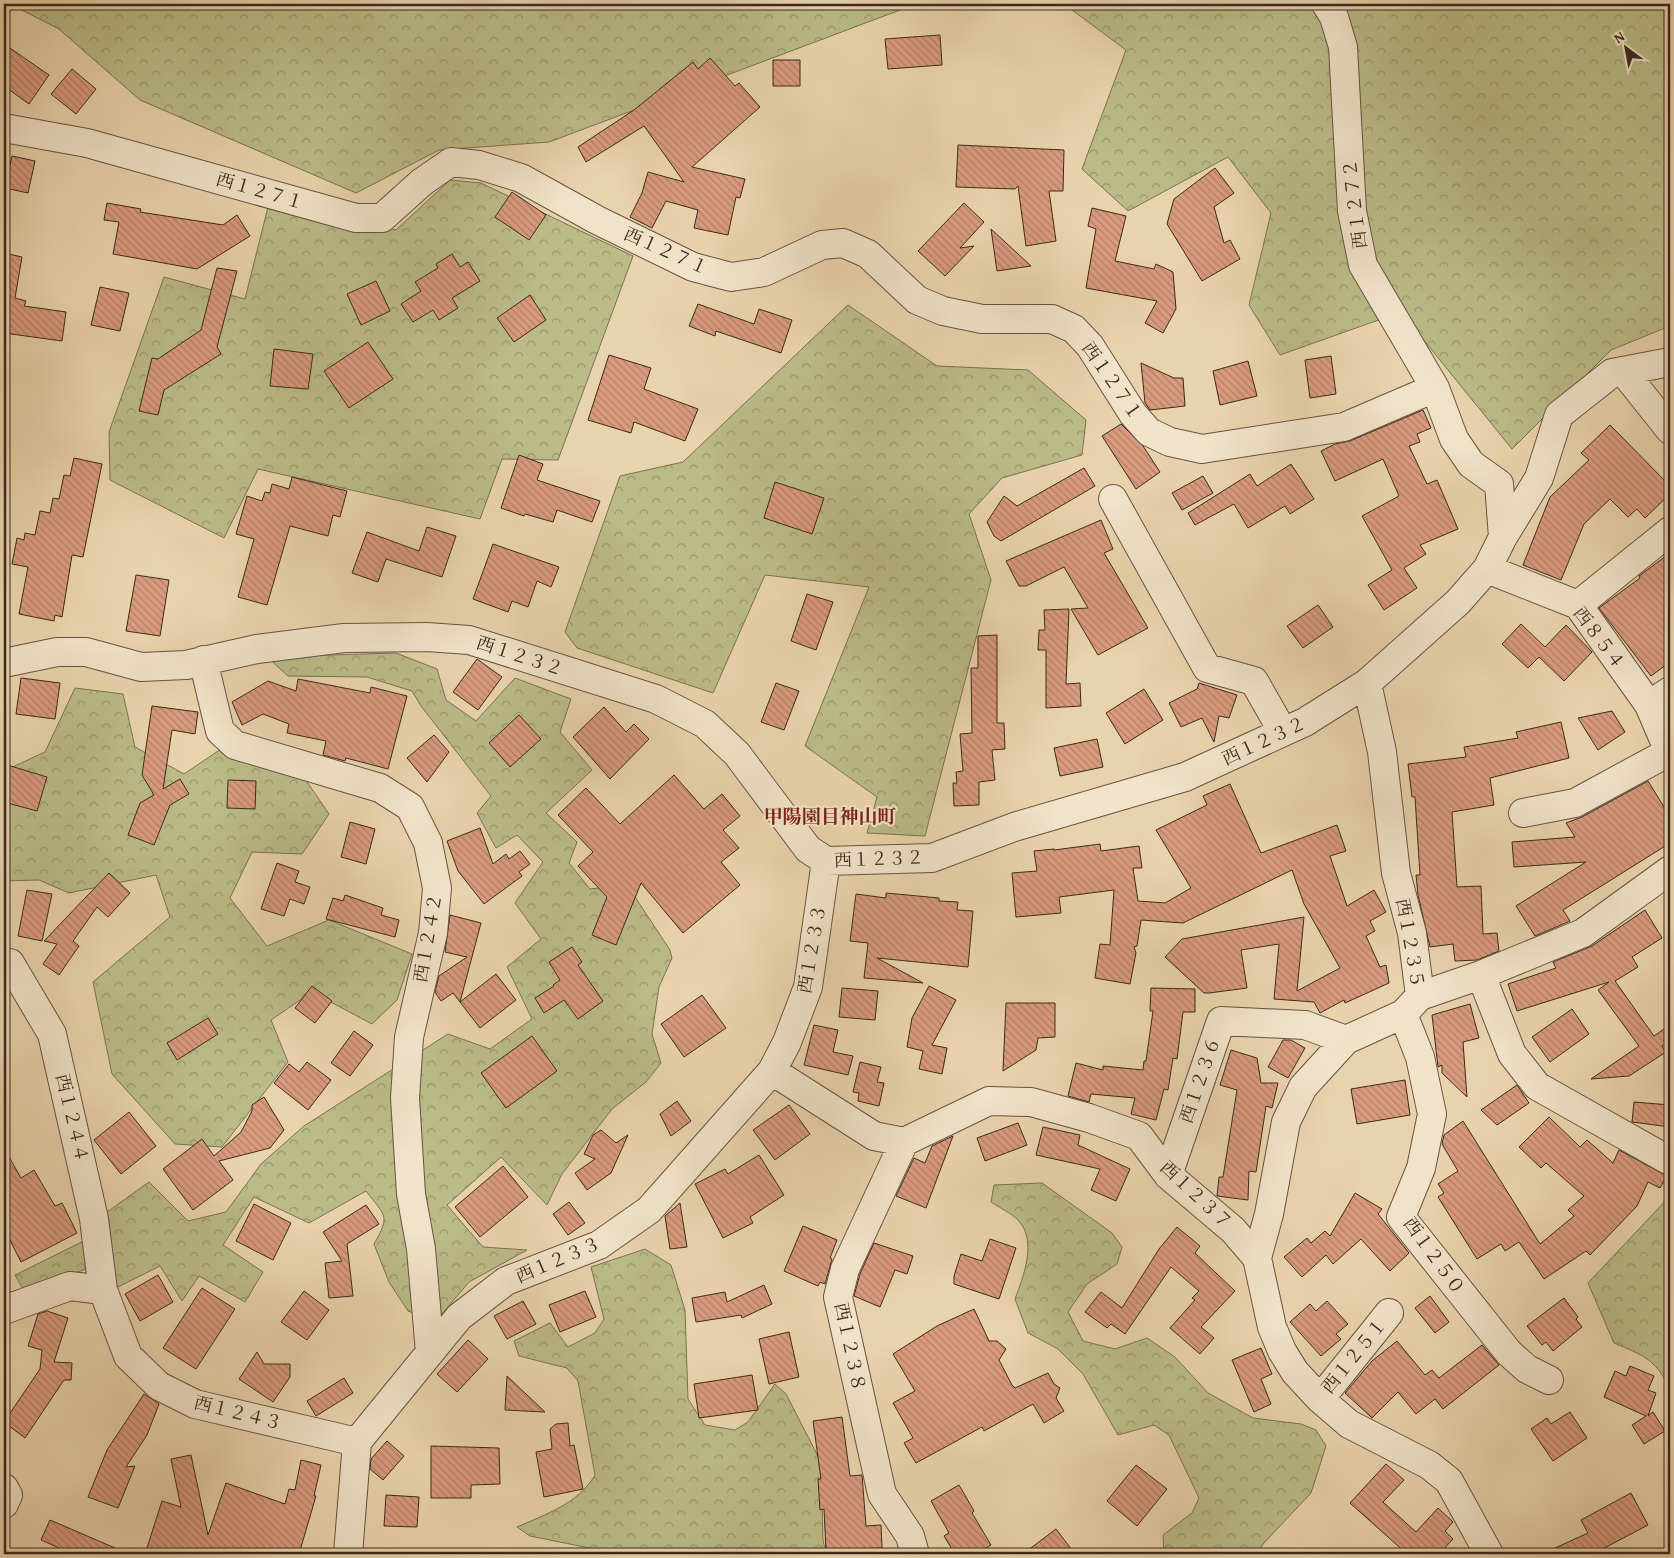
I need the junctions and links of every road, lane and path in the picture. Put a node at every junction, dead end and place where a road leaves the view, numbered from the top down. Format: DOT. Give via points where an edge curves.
graph roads {
  1 [pos="1326,4"];
  2 [pos="4,128"];
  3 [pos="1670,362"];
  4 [pos="1623,371"];
  5 [pos="1435,388"];
  6 [pos="1670,430"];
  7 [pos="1112,499"];
  8 [pos="1670,531"];
  9 [pos="1503,538"];
  10 [pos="1487,569"];
  11 [pos="1578,605"];
  12 [pos="203,660"];
  13 [pos="4,662"];
  14 [pos="1367,683"];
  15 [pos="1660,698"];
  16 [pos="1282,732"];
  17 [pos="1670,753"];
  18 [pos="1522,813"];
  19 [pos="826,861"];
  20 [pos="1670,870"];
  21 [pos="4,962"];
  22 [pos="1481,975"];
  23 [pos="1411,1005"];
  24 [pos="1346,1040"];
  25 [pos="772,1071"];
  26 [pos="904,1142"];
  27 [pos="1670,1161"];
  28 [pos="1168,1175"];
  29 [pos="1257,1258"];
  30 [pos="104,1290"];
  31 [pos="4,1310"];
  32 [pos="1389,1313"];
  33 [pos="430,1352"];
  34 [pos="1549,1380"];
  35 [pos="1320,1399"];
  36 [pos="356,1442"];
  37 [pos="4,1488"];
  38 [pos="4,1504"];
  39 [pos="348,1554"];
  40 [pos="915,1554"];
  41 [pos="1489,1554"];
  1 -- 5 [label="street, 西１２７２" via="1334,16 1343,47 1352,211 1363,265"];
  2 -- 5 [label="street, 西１２７１" via="87,143 356,218 382,218 422,182 451,162 479,165 521,178 693,267 730,277 764,272 822,245 844,243 868,254 917,300 943,311 982,319 1052,319 1074,329 1090,346 1132,414 1149,432 1170,442 1202,448 1344,427"];
  3 -- 4 [label="street, 西１２３２"];
  4 -- 6 [label="street"];
  4 -- 9 [label="street, 西１２３２" via="1612,373 1559,414 1539,478"];
  5 -- 9 [label="street" via="1454,439 1470,464 1499,484"];
  7 -- 16 [label="street" via="1207,668 1254,682"];
  8 -- 11 [label="street"];
  9 -- 10 [label="street, 西１２３２"];
  10 -- 11 [label="street, 西８５４"];
  10 -- 14 [label="street, 西１２３２" via="1458,602"];
  11 -- 15 [label="street, 西８５４"];
  12 -- 13 [label="street, 西１２３２" via="186,666 141,667 86,652 57,652"];
  12 -- 19 [label="street, 西１２３２" via="257,649 344,638 427,636 469,640 646,696 705,724 737,754 808,849"];
  12 -- 33 [label="street, 西１２４２" via="220,731 235,744 380,788 410,807 428,843 438,888 432,933 409,1037 405,1098 411,1194 421,1249"];
  14 -- 16 [label="street, 西１２３２" via="1305,722"];
  14 -- 23 [label="street, 西１２３５" via="1382,752 1396,873 1412,933"];
  15 -- 17 [label="street, 西８５４"];
  16 -- 19 [label="street, 西１２３２" via="1185,777 1014,827 932,858"];
  17 -- 18 [label="street" via="1575,803"];
  19 -- 25 [label="street, 西１２３３" via="808,987"];
  20 -- 22 [label="street" via="1583,933"];
  21 -- 30 [label="street, 西１２４４" via="10,963 52,1034 94,1219"];
  22 -- 23 [label="street"];
  22 -- 27 [label="street" via="1512,1054 1537,1086"];
  23 -- 24 [label="street, 西１２３５"];
  23 -- 34 [label="street, 西１２５０" via="1432,1114 1420,1168 1401,1217 1509,1353 1527,1369"];
  24 -- 28 [label="street, 西１２３６" via="1305,1025 1221,1021"];
  24 -- 29 [label="street, 西１２３５" via="1303,1087 1286,1122 1269,1214"];
  25 -- 26 [label="street" via="874,1136"];
  25 -- 33 [label="street, 西１２３３" via="649,1210 599,1246 506,1282 459,1317"];
  26 -- 28 [label="street, 西１２３７" via="989,1101 1031,1102 1139,1136"];
  26 -- 40 [label="street, 西１２３８" via="845,1268 838,1297 882,1494 910,1536"];
  28 -- 29 [label="street, 西１２３７" via="1233,1230"];
  29 -- 35 [label="street, 西１２３７" via="1272,1327 1282,1352"];
  30 -- 31 [label="street" via="70,1286"];
  30 -- 36 [label="street, 西１２４３" via="128,1356 159,1386 195,1404"];
  32 -- 35 [label="street, 西１２５１"];
  33 -- 36 [label="street, 西１２３３"];
  35 -- 41 [label="street, 西１２３７" via="1349,1424 1429,1465 1449,1481"];
  36 -- 39 [label="street"];
  37 -- 38 [label="street" via="8,1495"];
}
